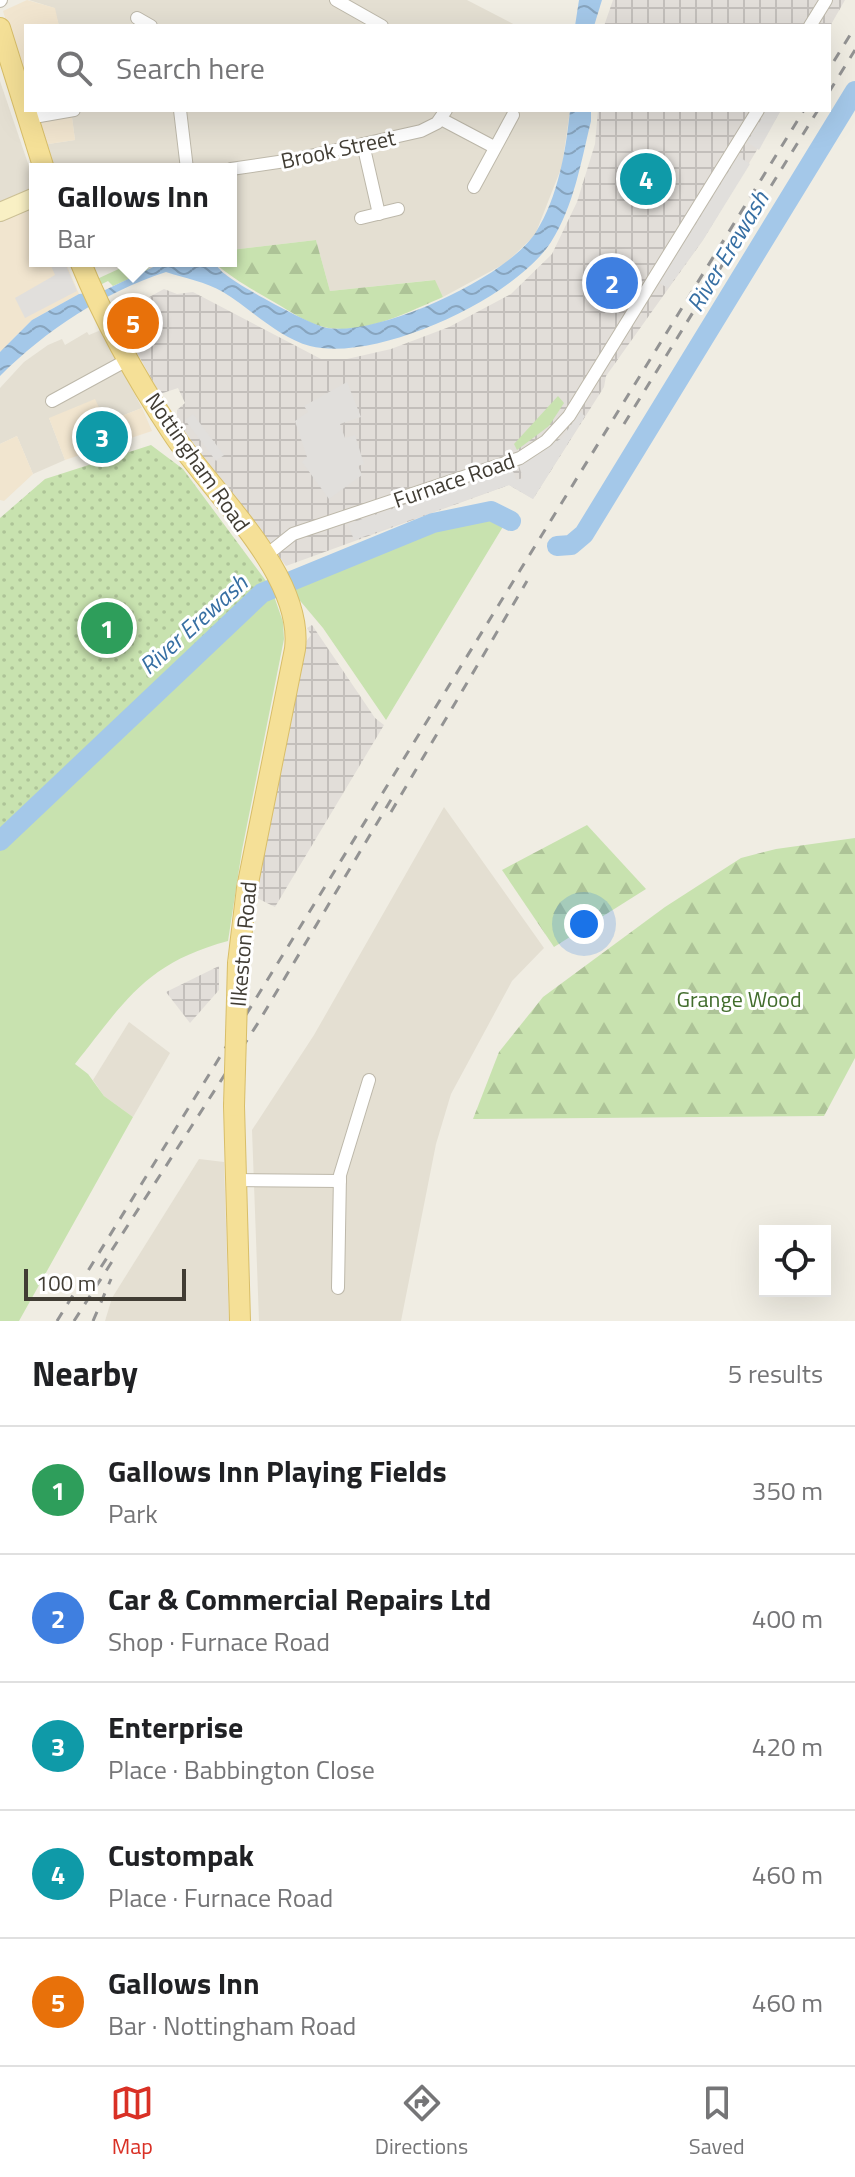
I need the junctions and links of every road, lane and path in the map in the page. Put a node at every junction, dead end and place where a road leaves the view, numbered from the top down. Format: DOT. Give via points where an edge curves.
graph roads {
  1 [pos="336,0"];
  2 [pos="826,0"];
  3 [pos="378,24"];
  4 [pos="811,24"];
  5 [pos="0,28"];
  6 [pos="24,105"];
  7 [pos="26,112"];
  8 [pos="62,112"];
  9 [pos="180,112"];
  10 [pos="757,112"];
  11 [pos="443,114"];
  12 [pos="28,118"];
  13 [pos="512,125"];
  14 [pos="363,144"];
  15 [pos="494,147"];
  16 [pos="42,163"];
  17 [pos="186,163"];
  18 [pos="237,168"];
  19 [pos="481,182"];
  20 [pos="29,200"];
  21 [pos="398,209"];
  22 [pos="0,212"];
  23 [pos="379,214"];
  24 [pos="361,218"];
  25 [pos="82,267"];
  26 [pos="129,359"];
  27 [pos="56,395"];
  28 [pos="264,557"];
  29 [pos="281,584"];
  30 [pos="369,1080"];
  31 [pos="234,1180"];
  32 [pos="340,1181"];
  33 [pos="339,1288"];
  34 [pos="240,1321"];
  1 -- 3 [label="street"];
  2 -- 4 [label="street"];
  5 -- 6 [label="main road"];
  7 -- 12 [label="main road"];
  8 -- 12 [label="street"];
  9 -- 17 [label="street"];
  10 -- 28 [label="street, Furnace Road" via="576,405 546,441 509,462 293,534"];
  11 -- 14 [label="street, Brook Street" via="421,131"];
  11 -- 15 [label="street"];
  12 -- 16 [label="main road"];
  13 -- 15 [label="street"];
  14 -- 18 [label="street, Brook Street"];
  14 -- 23 [label="street"];
  15 -- 19 [label="street"];
  20 -- 22 [label="street"];
  21 -- 23 [label="street"];
  23 -- 24 [label="street"];
  25 -- 26 [label="main road, Nottingham Road"];
  26 -- 27 [label="street"];
  26 -- 28 [label="main road, Nottingham Road" via="175,437"];
  28 -- 29 [label="main road, Nottingham Road"];
  29 -- 31 [label="main road, Ilkeston Road, bridge" via="296,621 295,649 247,888 238,963"];
  30 -- 32 [label="street"];
  31 -- 32 [label="street"];
  31 -- 34 [label="main road, Ilkeston Road"];
  32 -- 33 [label="street"];
}
